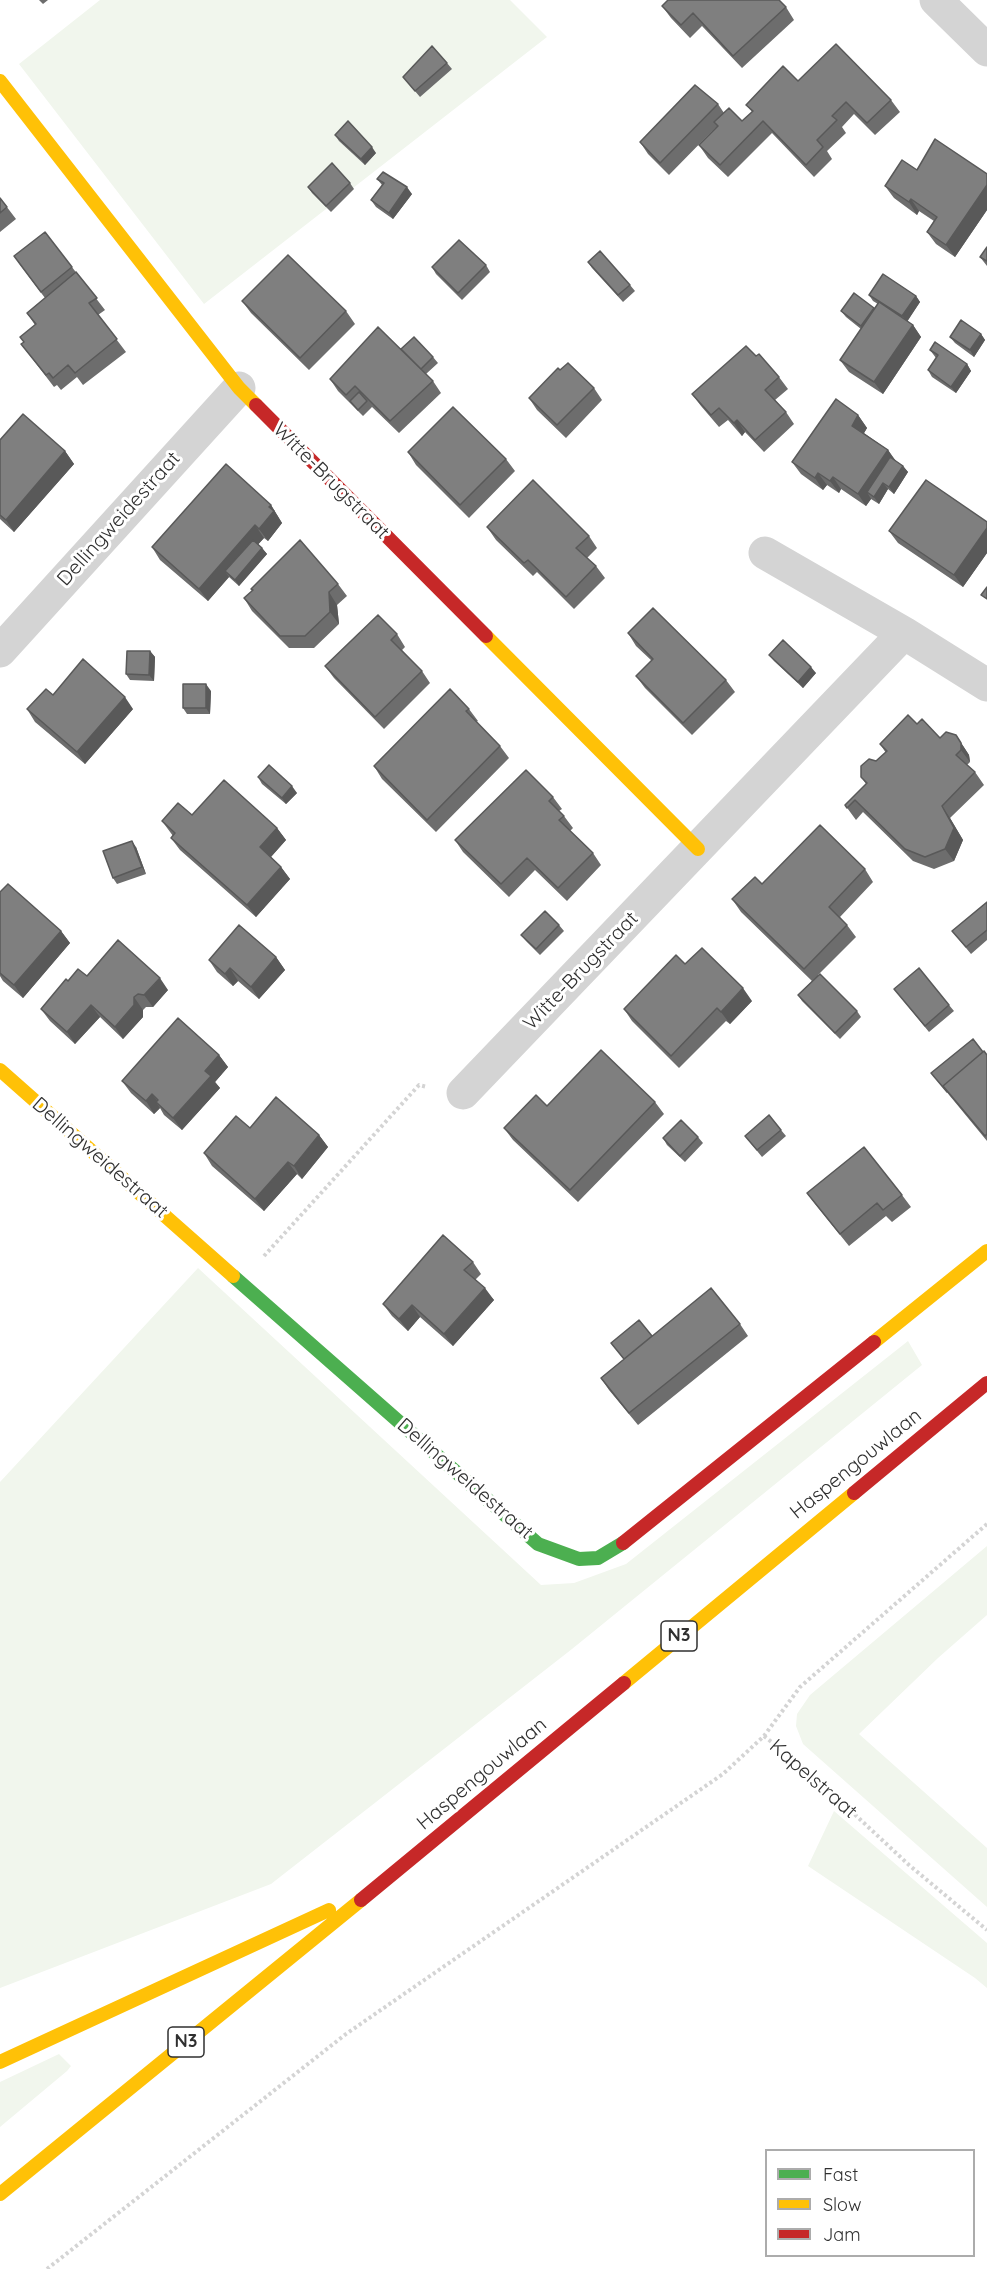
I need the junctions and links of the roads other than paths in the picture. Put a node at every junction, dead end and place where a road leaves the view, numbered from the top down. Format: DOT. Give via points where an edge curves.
graph roads {
  1 [pos="936,0"];
  2 [pos="987,50"];
  3 [pos="0,81"];
  4 [pos="239,388"];
  5 [pos="765,553"];
  6 [pos="904,633"];
  7 [pos="0,651"];
  8 [pos="987,686"];
  9 [pos="698,849"];
  10 [pos="0,1070"];
  11 [pos="463,1093"];
  12 [pos="987,1251"];
  13 [pos="987,1383"];
  14 [pos="372,1891"];
  15 [pos="0,2062"];
  16 [pos="0,2194"];
  1 -- 2 [label="street"];
  3 -- 4 [label="street, Witte-Brugstraat"];
  4 -- 7 [label="street, Dellingweidestraat"];
  4 -- 9 [label="street, Witte-Brugstraat"];
  5 -- 6 [label="street"];
  6 -- 8 [label="street"];
  6 -- 9 [label="street, Witte-Brugstraat"];
  9 -- 11 [label="street, Witte-Brugstraat"];
  10 -- 12 [label="street, Dellingweidestraat" via="538,1544 579,1559 598,1558 629,1540"];
  13 -- 14 [label="street, Haspengouwlaan / N3"];
  14 -- 15 [label="street"];
  14 -- 16 [label="street, Haspengouwlaan / N3"];
}
